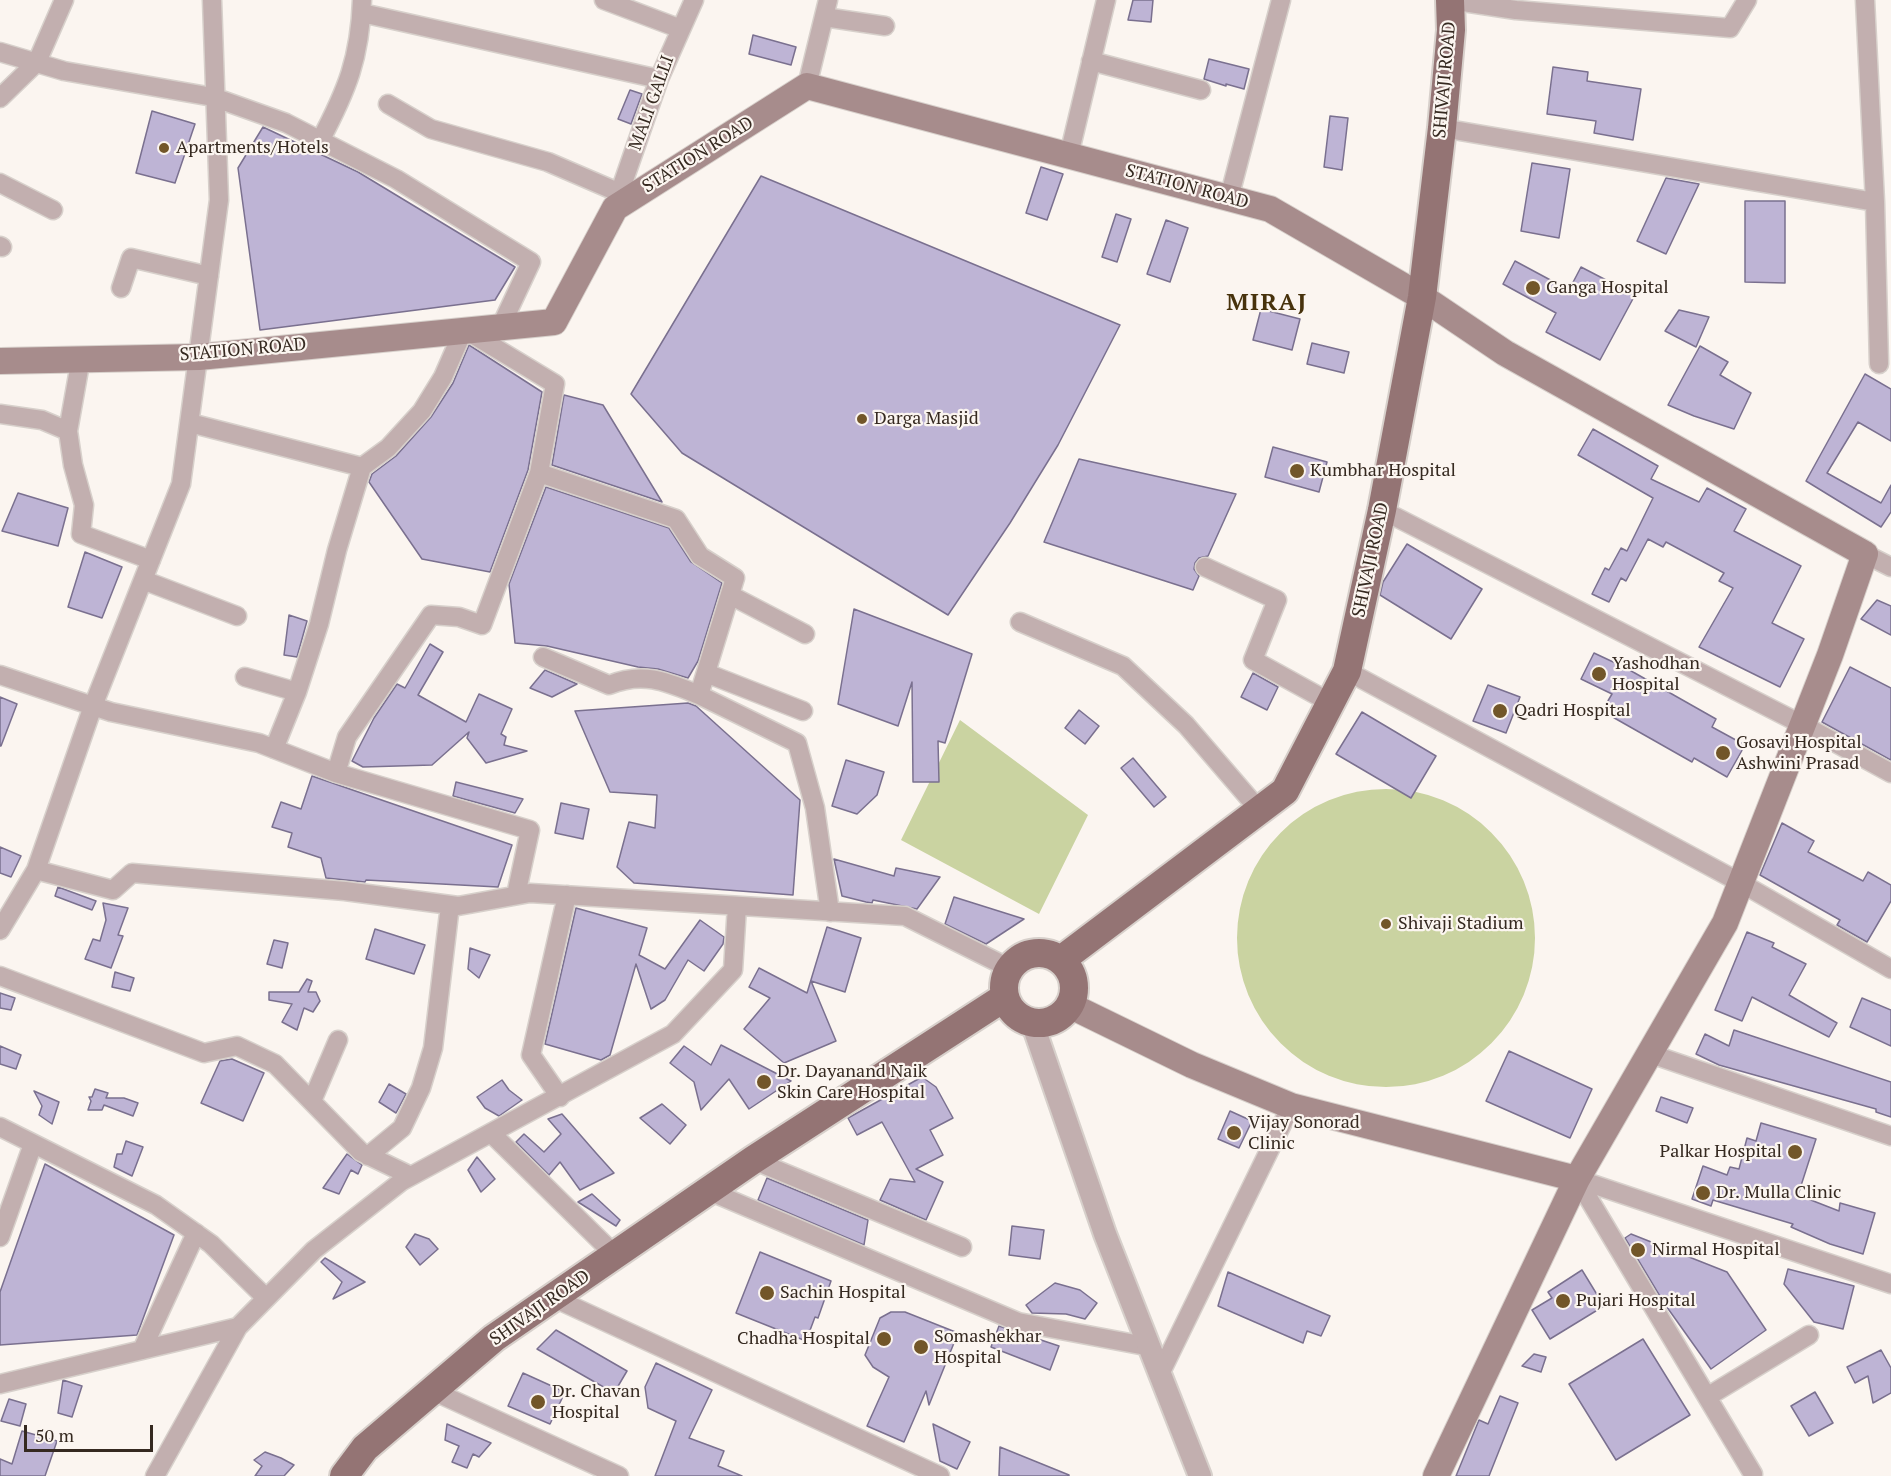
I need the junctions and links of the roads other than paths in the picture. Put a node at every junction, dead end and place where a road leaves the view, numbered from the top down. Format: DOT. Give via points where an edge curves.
graph roads {
  1 [pos="64,0"];
  2 [pos="212,0"];
  3 [pos="604,0"];
  4 [pos="694,0"];
  5 [pos="1106,0"];
  6 [pos="1281,0"];
  7 [pos="1450,0"];
  8 [pos="1747,0"];
  9 [pos="1865,0"];
  10 [pos="362,7"];
  11 [pos="826,9"];
  12 [pos="885,26"];
  13 [pos="681,28"];
  14 [pos="0,52"];
  15 [pos="1091,61"];
  16 [pos="37,62"];
  17 [pos="659,79"];
  18 [pos="807,86"];
  19 [pos="1201,90"];
  20 [pos="213,97"];
  21 [pos="0,98"];
  22 [pos="388,104"];
  23 [pos="1442,128"];
  24 [pos="320,141"];
  25 [pos="1069,155"];
  26 [pos="0,183"];
  27 [pos="1229,198"];
  28 [pos="617,201"];
  29 [pos="1875,202"];
  30 [pos="53,210"];
  31 [pos="209,276"];
  32 [pos="121,288"];
  33 [pos="1422,297"];
  34 [pos="501,326"];
  35 [pos="464,329"];
  36 [pos="199,357"];
  37 [pos="81,358"];
  38 [pos="0,361"];
  39 [pos="1879,364"];
  40 [pos="0,414"];
  41 [pos="190,423"];
  42 [pos="68,431"];
  43 [pos="362,466"];
  44 [pos="539,473"];
  45 [pos="1382,510"];
  46 [pos="1865,554"];
  47 [pos="151,560"];
  48 [pos="1205,567"];
  49 [pos="1891,567"];
  50 [pos="143,580"];
  51 [pos="730,595"];
  52 [pos="237,616"];
  53 [pos="1020,622"];
  54 [pos="805,634"];
  55 [pos="543,657"];
  56 [pos="1347,670"];
  57 [pos="706,673"];
  58 [pos="0,675"];
  59 [pos="245,677"];
  60 [pos="297,692"];
  61 [pos="699,696"];
  62 [pos="1331,703"];
  63 [pos="93,706"];
  64 [pos="803,711"];
  65 [pos="1803,725"];
  66 [pos="274,749"];
  67 [pos="336,773"];
  68 [pos="1891,773"];
  69 [pos="1260,811"];
  70 [pos="36,870"];
  71 [pos="1741,883"];
  72 [pos="516,895"];
  73 [pos="567,895"];
  74 [pos="450,905"];
  75 [pos="737,906"];
  76 [pos="830,912"];
  77 [pos="0,930"];
  78 [pos="1061,960"];
  79 [pos="1010,968"];
  80 [pos="1891,969"];
  81 [pos="0,976"];
  82 [pos="1005,997"];
  83 [pos="1069,1005"];
  84 [pos="1032,1022"];
  85 [pos="338,1040"];
  86 [pos="1651,1054"];
  87 [pos="560,1097"];
  88 [pos="312,1101"];
  89 [pos="1291,1106"];
  90 [pos="0,1127"];
  91 [pos="492,1134"];
  92 [pos="1891,1136"];
  93 [pos="33,1144"];
  94 [pos="368,1156"];
  95 [pos="753,1160"];
  96 [pos="411,1176"];
  97 [pos="1577,1179"];
  98 [pos="709,1191"];
  99 [pos="196,1233"];
  100 [pos="0,1237"];
  101 [pos="962,1247"];
  102 [pos="616,1256"];
  103 [pos="1891,1284"];
  104 [pos="266,1298"];
  105 [pos="554,1298"];
  106 [pos="238,1327"];
  107 [pos="1809,1335"];
  108 [pos="1151,1347"];
  109 [pos="142,1350"];
  110 [pos="1161,1372"];
  111 [pos="0,1384"];
  112 [pos="433,1391"];
  113 [pos="1707,1397"];
  114 [pos="1753,1474"];
  115 [pos="614,1475"];
  116 [pos="155,1476"];
  117 [pos="344,1476"];
  118 [pos="940,1476"];
  119 [pos="1200,1476"];
  120 [pos="1436,1476"];
  1 -- 16 [label="street"];
  2 -- 20 [label="street"];
  3 -- 13 [label="street"];
  4 -- 13 [label="street, MALI GALLI"];
  5 -- 15 [label="street"];
  6 -- 27 [label="street"];
  7 -- 8 [label="street" via="1516,10 1730,28"];
  7 -- 23 [label="main road, SHIVAJI ROAD"];
  9 -- 29 [label="street"];
  10 -- 17 [label="street"];
  10 -- 24 [label="street" via="361,33 347,90"];
  11 -- 12 [label="street"];
  11 -- 18 [label="street"];
  13 -- 17 [label="street, MALI GALLI"];
  14 -- 16 [label="street"];
  15 -- 19 [label="street"];
  15 -- 25 [label="street"];
  16 -- 20 [label="street" via="64,71"];
  16 -- 21 [label="street"];
  17 -- 28 [label="street, MALI GALLI"];
  18 -- 25 [label="main road, STATION ROAD"];
  18 -- 28 [label="main road, STATION ROAD"];
  20 -- 24 [label="street" via="286,123"];
  20 -- 31 [label="street" via="219,200"];
  22 -- 28 [label="street" via="430,129 548,162"];
  23 -- 29 [label="street"];
  23 -- 33 [label="main road, SHIVAJI ROAD"];
  24 -- 34 [label="street" via="396,179 531,262"];
  25 -- 27 [label="main road, STATION ROAD"];
  26 -- 30 [label="street"];
  27 -- 33 [label="main road, STATION ROAD" via="1270,209"];
  28 -- 34 [label="main road, STATION ROAD" via="555,322"];
  29 -- 39 [label="street"];
  31 -- 32 [label="street" via="131,258"];
  31 -- 36 [label="street"];
  33 -- 45 [label="main road, SHIVAJI ROAD"];
  33 -- 46 [label="main road, STATION ROAD" via="1505,353"];
  34 -- 35 [label="main road, STATION ROAD"];
  35 -- 36 [label="main road, STATION ROAD"];
  35 -- 43 [label="street" via="443,377 422,411 388,448"];
  35 -- 44 [label="street" via="555,384"];
  36 -- 37 [label="main road, STATION ROAD"];
  36 -- 41 [label="street"];
  37 -- 38 [label="main road, STATION ROAD"];
  37 -- 42 [label="street"];
  40 -- 42 [label="street" via="42,420"];
  41 -- 43 [label="street"];
  41 -- 47 [label="street" via="181,484"];
  42 -- 47 [label="street" via="84,505 81,534"];
  43 -- 60 [label="street"];
  44 -- 51 [label="street" via="676,519 700,556 735,578"];
  44 -- 67 [label="street" via="482,625 459,617 431,615 347,737"];
  45 -- 56 [label="main road, SHIVAJI ROAD"];
  45 -- 65 [label="street"];
  46 -- 49 [label="street"];
  46 -- 65 [label="main road"];
  47 -- 50 [label="street"];
  48 -- 62 [label="street" via="1277,600 1253,660"];
  50 -- 52 [label="street"];
  50 -- 63 [label="street"];
  51 -- 54 [label="street"];
  51 -- 57 [label="street"];
  53 -- 69 [label="street" via="1123,666 1186,725"];
  55 -- 61 [label="street" via="609,685 623,680 658,679"];
  56 -- 62 [label="main road, SHIVAJI ROAD"];
  56 -- 71 [label="street"];
  57 -- 61 [label="street"];
  57 -- 64 [label="street"];
  58 -- 63 [label="street"];
  59 -- 60 [label="street"];
  60 -- 66 [label="street"];
  61 -- 76 [label="street" via="797,743 815,808"];
  62 -- 69 [label="main road, SHIVAJI ROAD" via="1285,791"];
  63 -- 66 [label="street"];
  63 -- 70 [label="street"];
  65 -- 68 [label="street"];
  65 -- 71 [label="main road"];
  66 -- 67 [label="street"];
  67 -- 72 [label="street" via="530,830"];
  69 -- 78 [label="main road, SHIVAJI ROAD"];
  70 -- 74 [label="street" via="113,890 132,873 345,891"];
  70 -- 77 [label="street"];
  71 -- 80 [label="street"];
  71 -- 86 [label="main road" via="1725,923"];
  72 -- 73 [label="street"];
  72 -- 74 [label="street"];
  73 -- 75 [label="street"];
  73 -- 87 [label="street" via="531,1055"];
  74 -- 94 [label="street" via="433,1048 421,1088 402,1128"];
  75 -- 76 [label="street"];
  75 -- 87 [label="street" via="733,970 673,1034"];
  76 -- 79 [label="street" via="905,916"];
  78 -- 79 [label="main road" via="1033,953"];
  78 -- 83 [label="main road" via="1074,986"];
  79 -- 82 [label="main road" via="1004,982"];
  81 -- 88 [label="street" via="204,1053 237,1046 275,1064"];
  82 -- 84 [label="main road" via="1015,1013"];
  82 -- 95 [label="main road, SHIVAJI ROAD"];
  83 -- 84 [label="main road" via="1049,1021"];
  83 -- 89 [label="main road" via="1192,1065"];
  84 -- 108 [label="street" via="1105,1234"];
  85 -- 88 [label="street"];
  86 -- 92 [label="street"];
  86 -- 97 [label="main road"];
  87 -- 91 [label="street"];
  88 -- 94 [label="street"];
  89 -- 97 [label="main road"];
  89 -- 110 [label="street"];
  90 -- 93 [label="street"];
  91 -- 96 [label="street"];
  91 -- 102 [label="street"];
  93 -- 99 [label="street" via="156,1205"];
  93 -- 100 [label="street"];
  94 -- 96 [label="street"];
  95 -- 98 [label="main road, SHIVAJI ROAD"];
  95 -- 101 [label="street"];
  96 -- 104 [label="street" via="314,1250"];
  97 -- 103 [label="street"];
  97 -- 113 [label="street"];
  97 -- 120 [label="main road"];
  98 -- 102 [label="main road, SHIVAJI ROAD"];
  98 -- 108 [label="street" via="1018,1322"];
  99 -- 104 [label="street"];
  99 -- 109 [label="street"];
  102 -- 105 [label="main road, SHIVAJI ROAD"];
  104 -- 106 [label="street"];
  105 -- 112 [label="main road, SHIVAJI ROAD" via="494,1338"];
  105 -- 118 [label="street"];
  106 -- 109 [label="street"];
  106 -- 116 [label="street"];
  107 -- 113 [label="street"];
  108 -- 110 [label="street"];
  109 -- 111 [label="street"];
  110 -- 119 [label="street"];
  112 -- 115 [label="street"];
  112 -- 117 [label="main road, SHIVAJI ROAD" via="365,1448"];
  113 -- 114 [label="street"];
}
